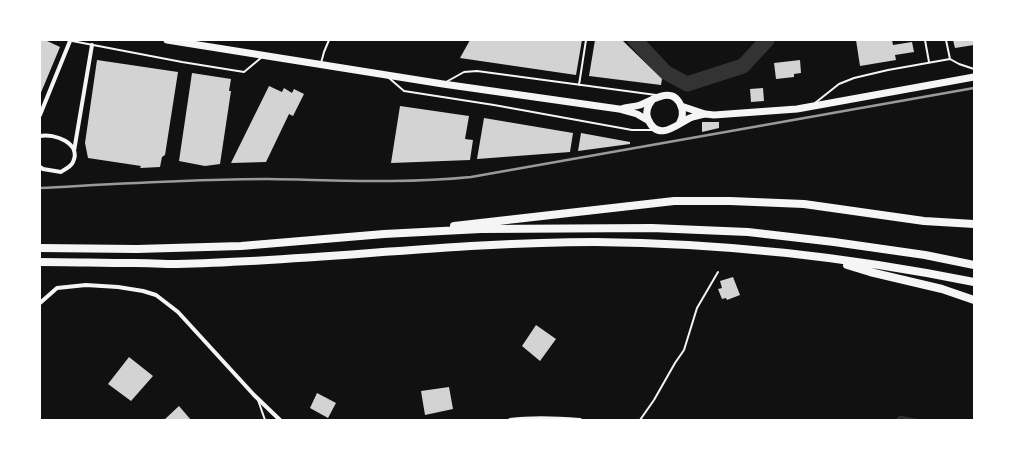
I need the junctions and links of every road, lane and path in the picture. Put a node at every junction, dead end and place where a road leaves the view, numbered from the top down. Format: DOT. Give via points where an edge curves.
graph roads {
  1 [pos="167,40"];
  2 [pos="329,40"];
  3 [pos="586,40"];
  4 [pos="925,40"];
  5 [pos="946,40"];
  6 [pos="69,41"];
  7 [pos="92,45"];
  8 [pos="263,56"];
  9 [pos="950,59"];
  10 [pos="929,63"];
  11 [pos="321,64"];
  12 [pos="974,69"];
  13 [pos="385,74"];
  14 [pos="974,77"];
  15 [pos="443,84"];
  16 [pos="579,85"];
  17 [pos="656,98"];
  18 [pos="681,106"];
  19 [pos="812,106"];
  20 [pos="619,109"];
  21 [pos="705,114"];
  22 [pos="40,115"];
  23 [pos="649,122"];
  24 [pos="678,124"];
  25 [pos="660,130"];
  26 [pos="40,136"];
  27 [pos="74,151"];
  28 [pos="40,167"];
  29 [pos="974,224"];
  30 [pos="384,234"];
  31 [pos="40,248"];
  32 [pos="827,259"];
  33 [pos="40,262"];
  34 [pos="974,265"];
  35 [pos="718,272"];
  36 [pos="974,282"];
  37 [pos="974,300"];
  38 [pos="40,303"];
  39 [pos="257,397"];
  40 [pos="266,420"];
  41 [pos="280,420"];
  42 [pos="510,420"];
  43 [pos="580,420"];
  44 [pos="640,420"];
  1 -- 8 [label="highway"];
  2 -- 11 [label="lane"];
  3 -- 16 [label="lane"];
  4 -- 10 [label="lane"];
  5 -- 9 [label="lane"];
  6 -- 7 [label="lane"];
  6 -- 22 [label="street"];
  7 -- 8 [label="lane" via="244,72"];
  7 -- 27 [label="street"];
  8 -- 11 [label="highway"];
  9 -- 10 [label="lane"];
  9 -- 12 [label="lane"];
  10 -- 19 [label="lane" via="854,78 839,84"];
  11 -- 13 [label="highway"];
  13 -- 15 [label="highway"];
  13 -- 25 [label="lane" via="404,91 632,130"];
  14 -- 19 [label="highway"];
  15 -- 16 [label="lane" via="464,72 477,71"];
  15 -- 20 [label="highway"];
  16 -- 17 [label="lane"];
  17 -- 18 [label="highway" via="670,96"];
  17 -- 20 [label="highway" via="638,106"];
  17 -- 23 [label="highway" via="647,110"];
  18 -- 21 [label="highway"];
  18 -- 24 [label="highway" via="682,116"];
  19 -- 21 [label="highway" via="747,113"];
  20 -- 23 [label="highway" via="636,114"];
  21 -- 24 [label="highway"];
  23 -- 25 [label="highway"];
  24 -- 25 [label="highway" via="670,130"];
  26 -- 27 [label="street" via="54,136 65,140"];
  27 -- 28 [label="street" via="73,163 61,172"];
  29 -- 30 [label="highway" via="924,221 804,204 674,201"];
  30 -- 31 [label="highway" via="241,246"];
  30 -- 34 [label="highway" via="553,228 652,228 748,232 864,246"];
  32 -- 33 [label="highway" via="672,244 596,242 464,246 175,264"];
  32 -- 36 [label="highway" via="893,267"];
  32 -- 37 [label="highway"];
  35 -- 44 [label="lane" via="697,308 684,350"];
  38 -- 39 [label="street" via="57,288 86,285 118,287 156,295 178,312"];
  39 -- 40 [label="lane"];
  39 -- 41 [label="street"];
  42 -- 43 [label="street"];
}
